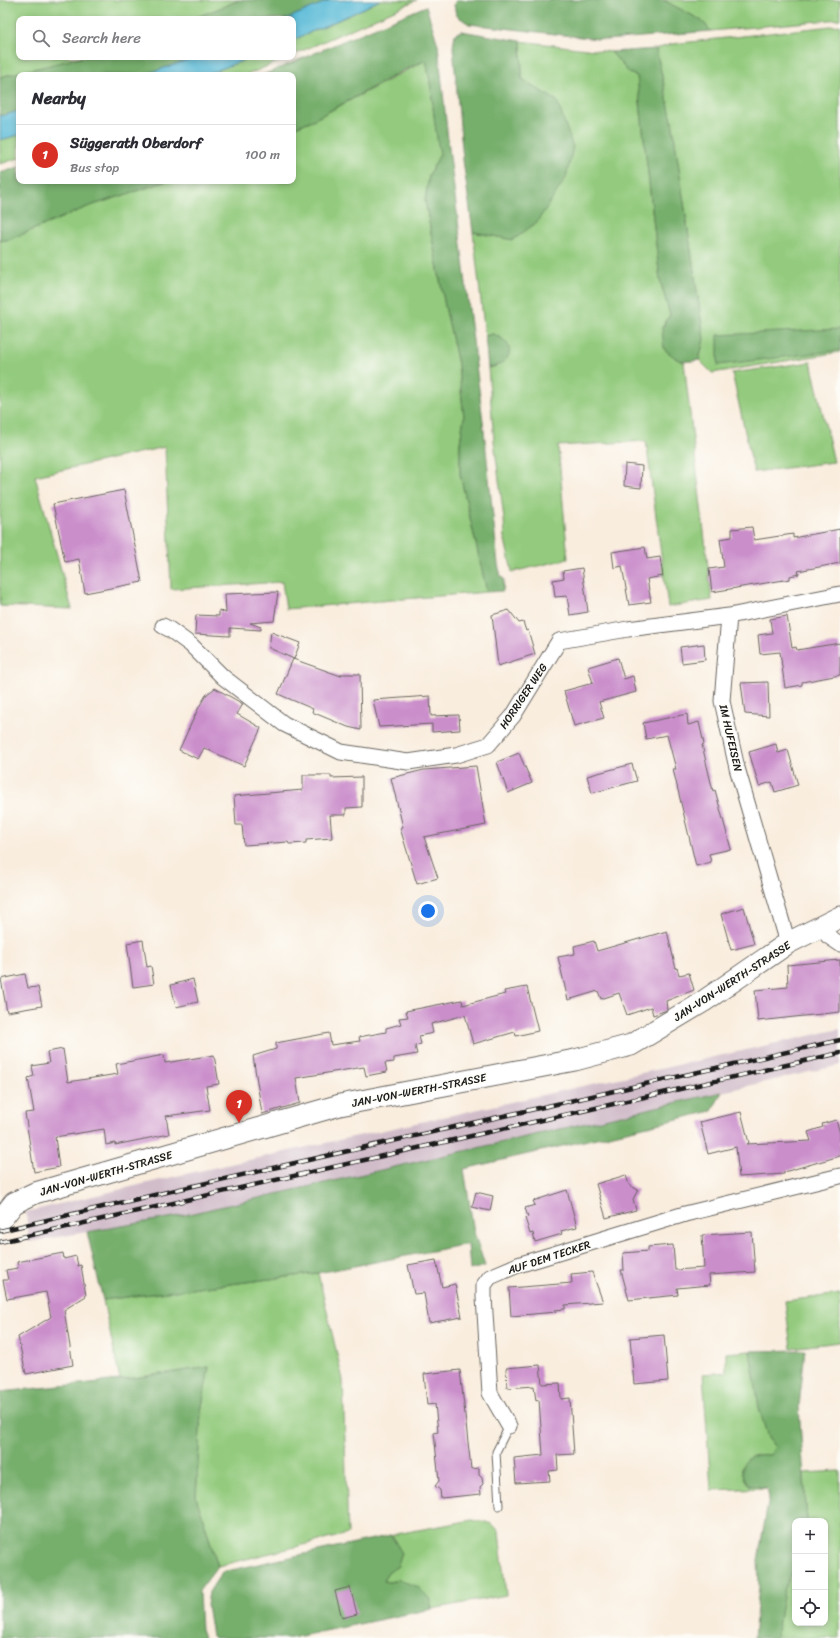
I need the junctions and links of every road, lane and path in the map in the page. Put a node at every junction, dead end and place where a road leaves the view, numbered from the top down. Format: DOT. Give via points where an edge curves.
graph roads {
  1 [pos="840,594"];
  2 [pos="729,616"];
  3 [pos="163,626"];
  4 [pos="840,917"];
  5 [pos="821,926"];
  6 [pos="788,943"];
  7 [pos="840,944"];
  8 [pos="840,1176"];
  9 [pos="4,1210"];
  10 [pos="510,1426"];
  11 [pos="499,1506"];
  1 -- 2 [label="street"];
  2 -- 3 [label="street, HORRIGER WEG" via="559,641 513,716 488,745 456,755 408,762 341,752 284,724 223,677 190,645"];
  2 -- 6 [label="street, IM HUFEISEN" via="722,701 737,768"];
  4 -- 5 [label="main road, JAN-VON-WERTH-STRASSE"];
  5 -- 6 [label="main road, JAN-VON-WERTH-STRASSE"];
  5 -- 7 [label="street" via="828,936"];
  6 -- 9 [label="main road, JAN-VON-WERTH-STRASSE" via="704,1001 631,1045 575,1060 340,1105 35,1193"];
  8 -- 10 [label="street, AUF DEM TECKER" via="685,1214 518,1265 490,1277 484,1285 490,1393"];
  10 -- 11 [label="lane, AUF DEM TECKER" via="496,1452"];
}
